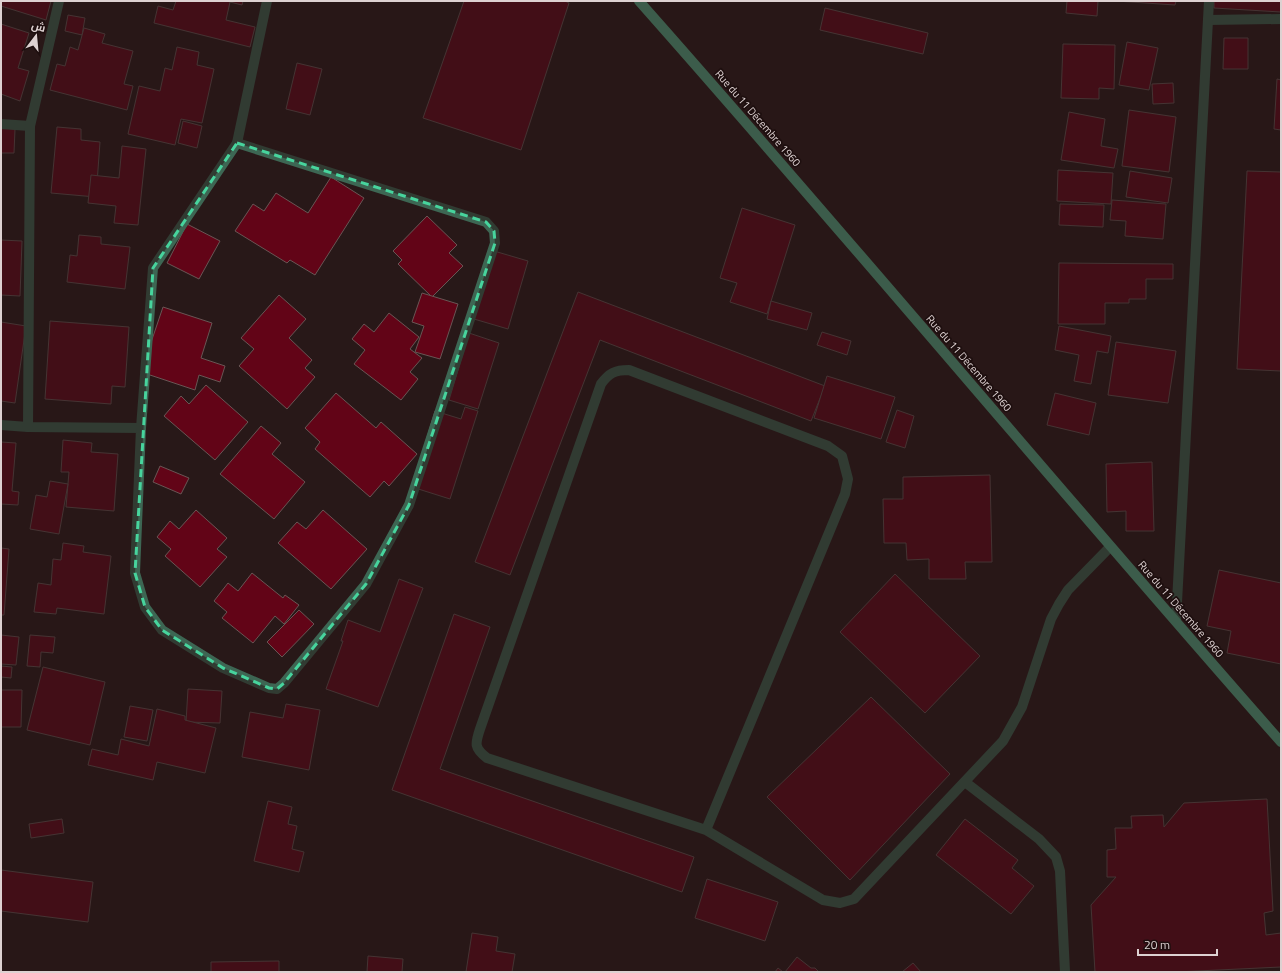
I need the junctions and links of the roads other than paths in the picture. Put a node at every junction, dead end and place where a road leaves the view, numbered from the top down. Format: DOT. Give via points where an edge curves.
graph roads {
  1 [pos="59,1"];
  2 [pos="267,1"];
  3 [pos="639,1"];
  4 [pos="1209,1"];
  5 [pos="1281,19"];
  6 [pos="1208,20"];
  7 [pos="1,124"];
  8 [pos="30,126"];
  9 [pos="237,143"];
  10 [pos="1,425"];
  11 [pos="28,428"];
  12 [pos="142,428"];
  13 [pos="1110,547"];
  14 [pos="1176,621"];
  15 [pos="1281,742"];
  16 [pos="965,782"];
  17 [pos="706,830"];
  18 [pos="1065,972"];
  1 -- 8 [label="street"];
  2 -- 9 [label="street"];
  3 -- 13 [label="main road, Rue du 11 Décembre 1960" via="778,158"];
  4 -- 6 [label="street"];
  5 -- 6 [label="street"];
  6 -- 14 [label="street"];
  7 -- 8 [label="street"];
  8 -- 11 [label="street"];
  9 -- 12 [label="street" via="153,268"];
  9 -- 12 [label="street" via="486,222 494,232 495,243 409,505 366,584 277,689 223,668 162,630 145,607 136,573"];
  10 -- 11 [label="street"];
  11 -- 12 [label="street"];
  13 -- 14 [label="main road, Rue du 11 Décembre 1960"];
  13 -- 16 [label="street" via="1068,590 1059,604 1051,619 1022,708 1003,741"];
  14 -- 15 [label="main road, Rue du 11 Décembre 1960"];
  16 -- 17 [label="street" via="854,899 840,903 823,900"];
  16 -- 18 [label="street" via="1039,839 1056,857 1060,871"];
  17 -- 17 [label="street" via="845,494 848,479 842,456 828,446 629,370 617,370 608,375 601,384 476,742 478,751 488,758"];
}
